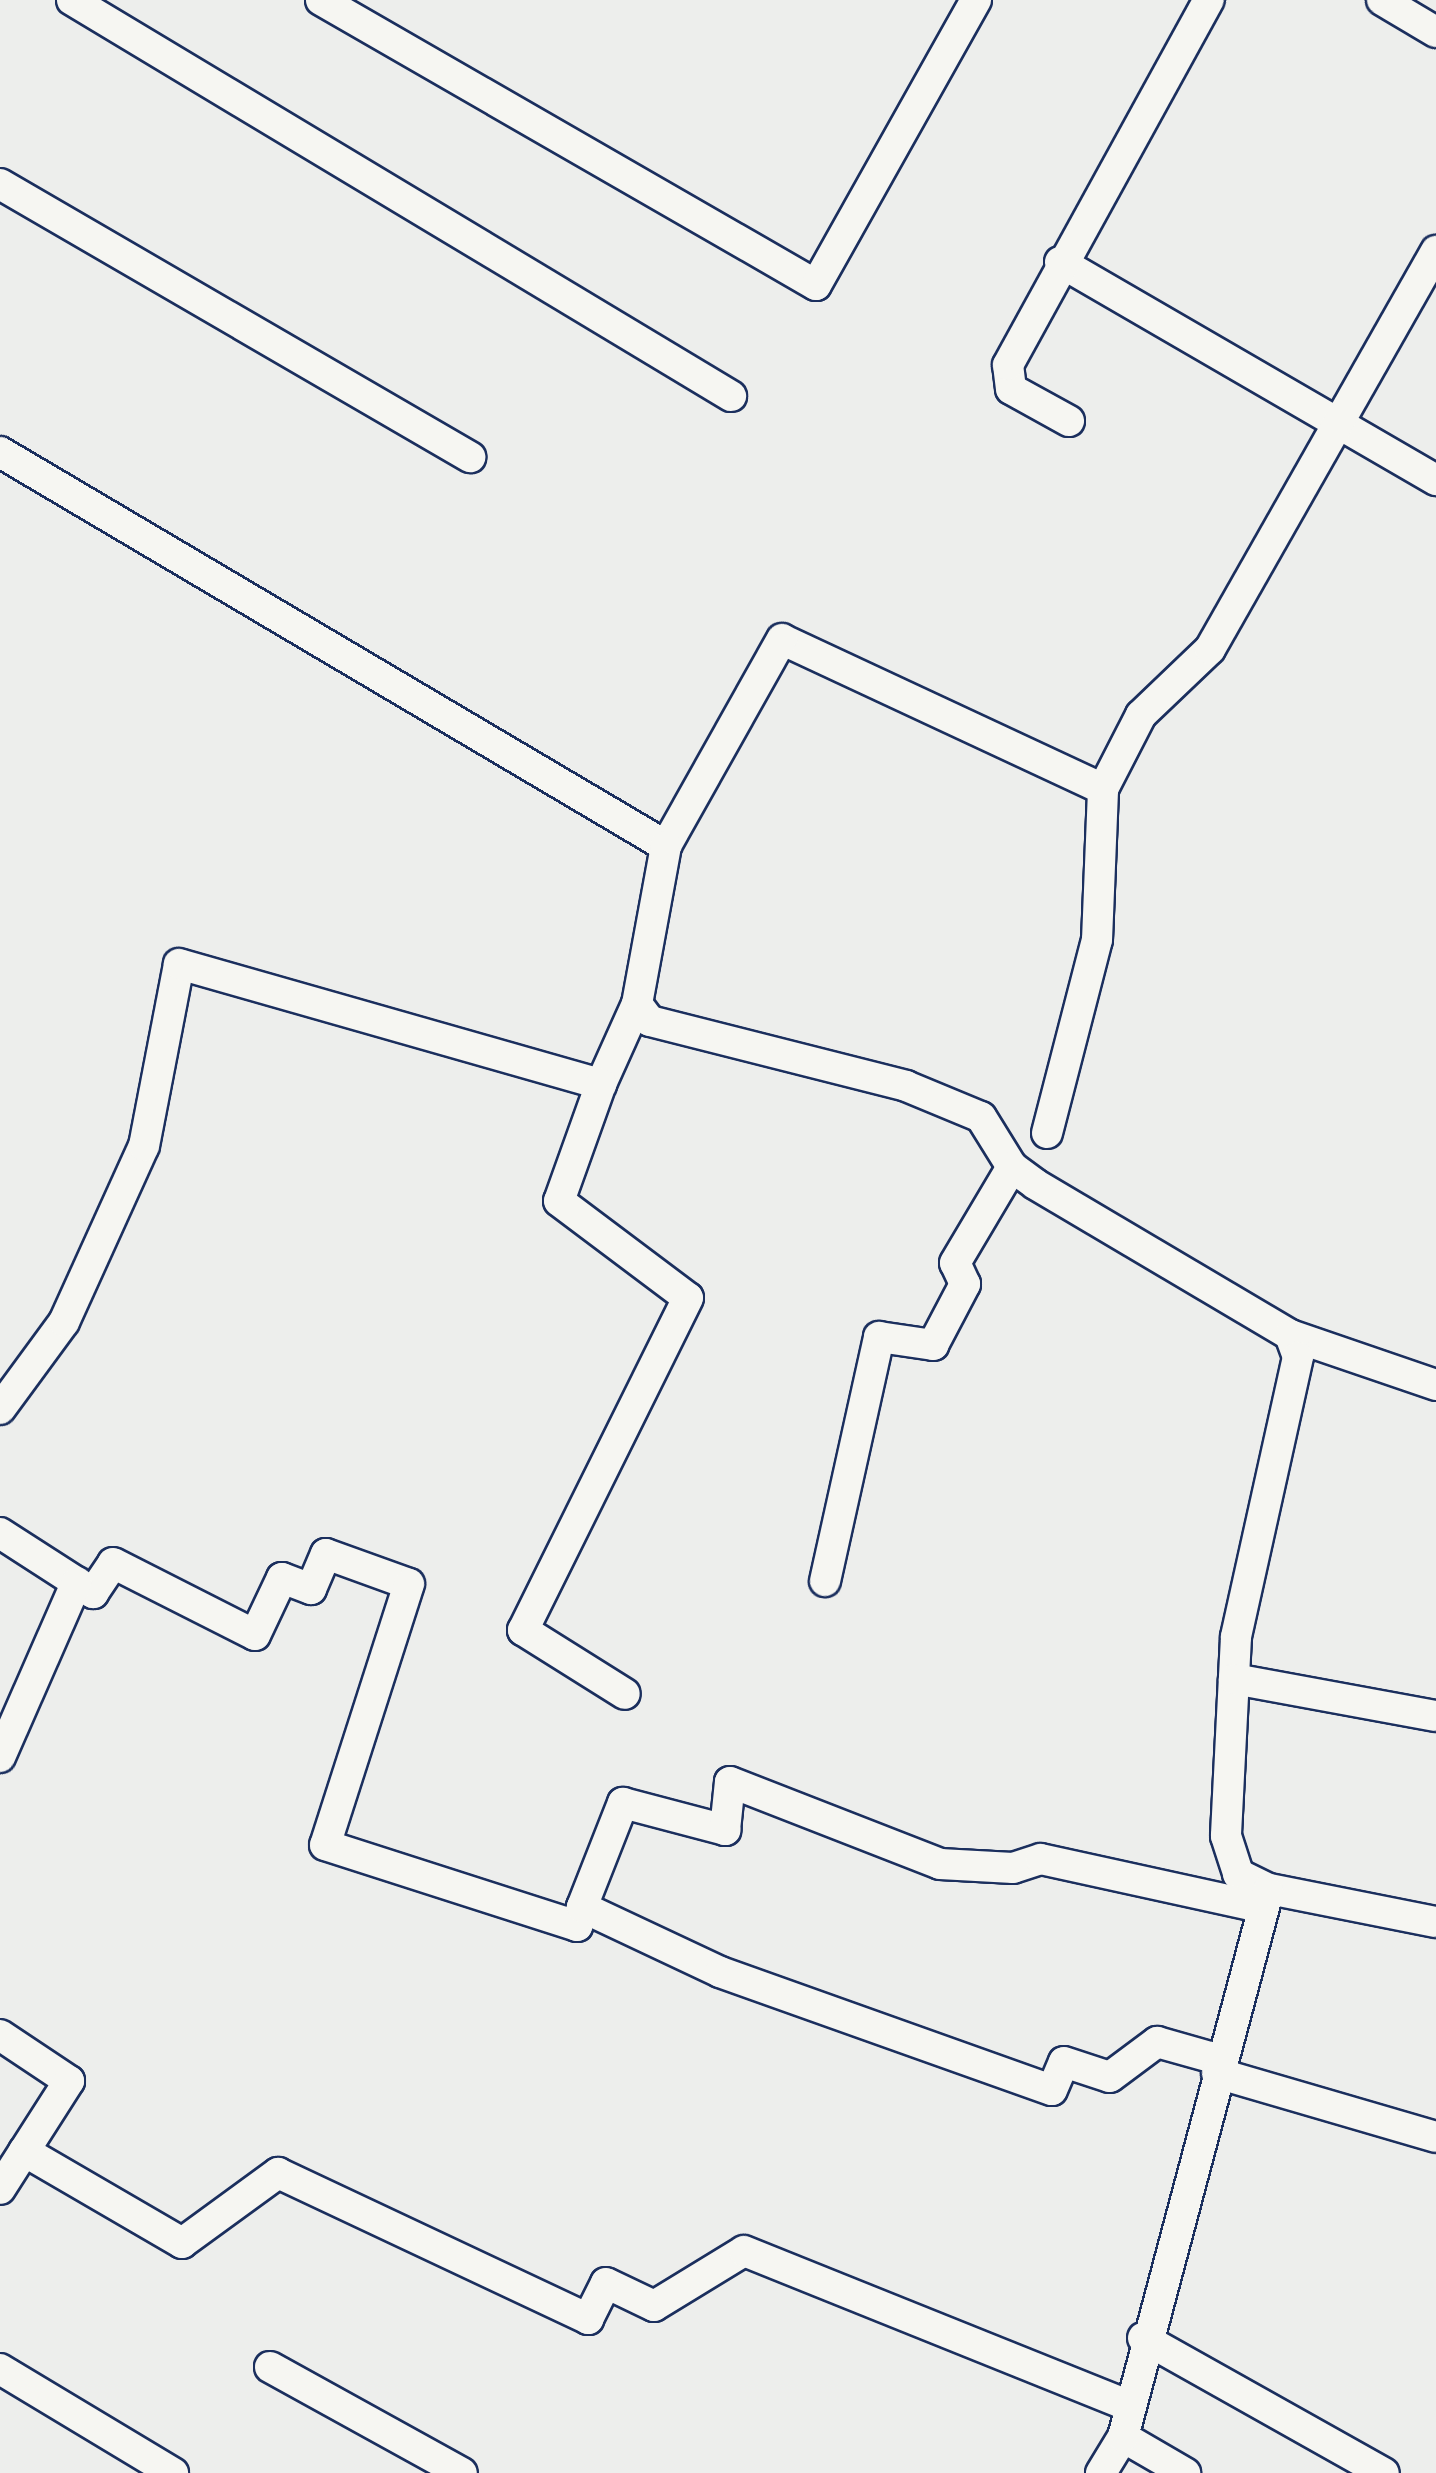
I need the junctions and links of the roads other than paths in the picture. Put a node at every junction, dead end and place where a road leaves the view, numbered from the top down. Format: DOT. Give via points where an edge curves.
graph roads {
  1 [pos="72,0"];
  2 [pos="321,0"];
  3 [pos="976,0"];
  4 [pos="1208,0"];
  5 [pos="1382,0"];
  6 [pos="1436,32"];
  7 [pos="0,184"];
  8 [pos="1435,256"];
  9 [pos="1060,262"];
  10 [pos="730,396"];
  11 [pos="1069,420"];
  12 [pos="1340,422"];
  13 [pos="0,452"];
  14 [pos="470,457"];
  15 [pos="1436,480"];
  16 [pos="1104,788"];
  17 [pos="666,846"];
  18 [pos="637,1004"];
  19 [pos="601,1084"];
  20 [pos="1047,1132"];
  21 [pos="1012,1167"];
  22 [pos="1290,1335"];
  23 [pos="1436,1386"];
  24 [pos="0,1409"];
  25 [pos="0,1533"];
  26 [pos="825,1581"];
  27 [pos="78,1582"];
  28 [pos="1234,1679"];
  29 [pos="626,1694"];
  30 [pos="1436,1716"];
  31 [pos="0,1756"];
  32 [pos="1266,1899"];
  33 [pos="582,1907"];
  34 [pos="1436,1922"];
  35 [pos="0,2035"];
  36 [pos="1219,2066"];
  37 [pos="1436,2137"];
  38 [pos="24,2152"];
  39 [pos="0,2189"];
  40 [pos="1143,2338"];
  41 [pos="270,2367"];
  42 [pos="0,2369"];
  43 [pos="1124,2404"];
  44 [pos="1122,2436"];
  45 [pos="173,2473"];
  46 [pos="462,2473"];
  47 [pos="1101,2473"];
  48 [pos="1185,2473"];
  49 [pos="1384,2473"];
  1 -- 10 [label="street"];
  2 -- 3 [label="street" via="816,285"];
  4 -- 9 [label="street"];
  5 -- 6 [label="street"];
  7 -- 14 [label="street"];
  8 -- 12 [label="street"];
  9 -- 11 [label="street" via="1004,379"];
  9 -- 12 [label="street"];
  12 -- 15 [label="street"];
  12 -- 16 [label="street" via="1210,649 1141,715"];
  13 -- 17 [label="street"];
  16 -- 17 [label="street" via="782,639"];
  16 -- 20 [label="street" via="1097,940"];
  17 -- 18 [label="street"];
  18 -- 19 [label="street"];
  18 -- 21 [label="street" via="650,1021 906,1086 981,1117"];
  19 -- 24 [label="street" via="179,964 144,1146 64,1322"];
  19 -- 29 [label="street" via="558,1201 688,1298 523,1630"];
  21 -- 22 [label="street"];
  21 -- 26 [label="street" via="955,1263 965,1284 933,1345 879,1337"];
  22 -- 23 [label="street"];
  22 -- 28 [label="street" via="1298,1357"];
  25 -- 27 [label="street"];
  27 -- 31 [label="street"];
  27 -- 33 [label="street" via="92,1593 112,1563 256,1635 282,1578 311,1589 326,1554 409,1584 325,1845 577,1926"];
  28 -- 30 [label="street"];
  28 -- 32 [label="street" via="1226,1836 1238,1874"];
  32 -- 33 [label="street" via="1040,1859 1013,1868 940,1864 730,1782 725,1830 623,1802"];
  32 -- 34 [label="street"];
  32 -- 36 [label="street"];
  33 -- 36 [label="street" via="720,1972 1052,2090 1064,2062 1110,2077 1157,2042"];
  35 -- 38 [label="street" via="69,2080"];
  36 -- 37 [label="street"];
  36 -- 40 [label="street"];
  38 -- 39 [label="street"];
  38 -- 43 [label="street" via="182,2243 278,2173 588,2319 606,2283 654,2306 744,2251"];
  40 -- 43 [label="street"];
  40 -- 49 [label="street"];
  41 -- 46 [label="street"];
  42 -- 45 [label="street"];
  43 -- 44 [label="street"];
  44 -- 47 [label="street"];
  44 -- 48 [label="street"];
}
